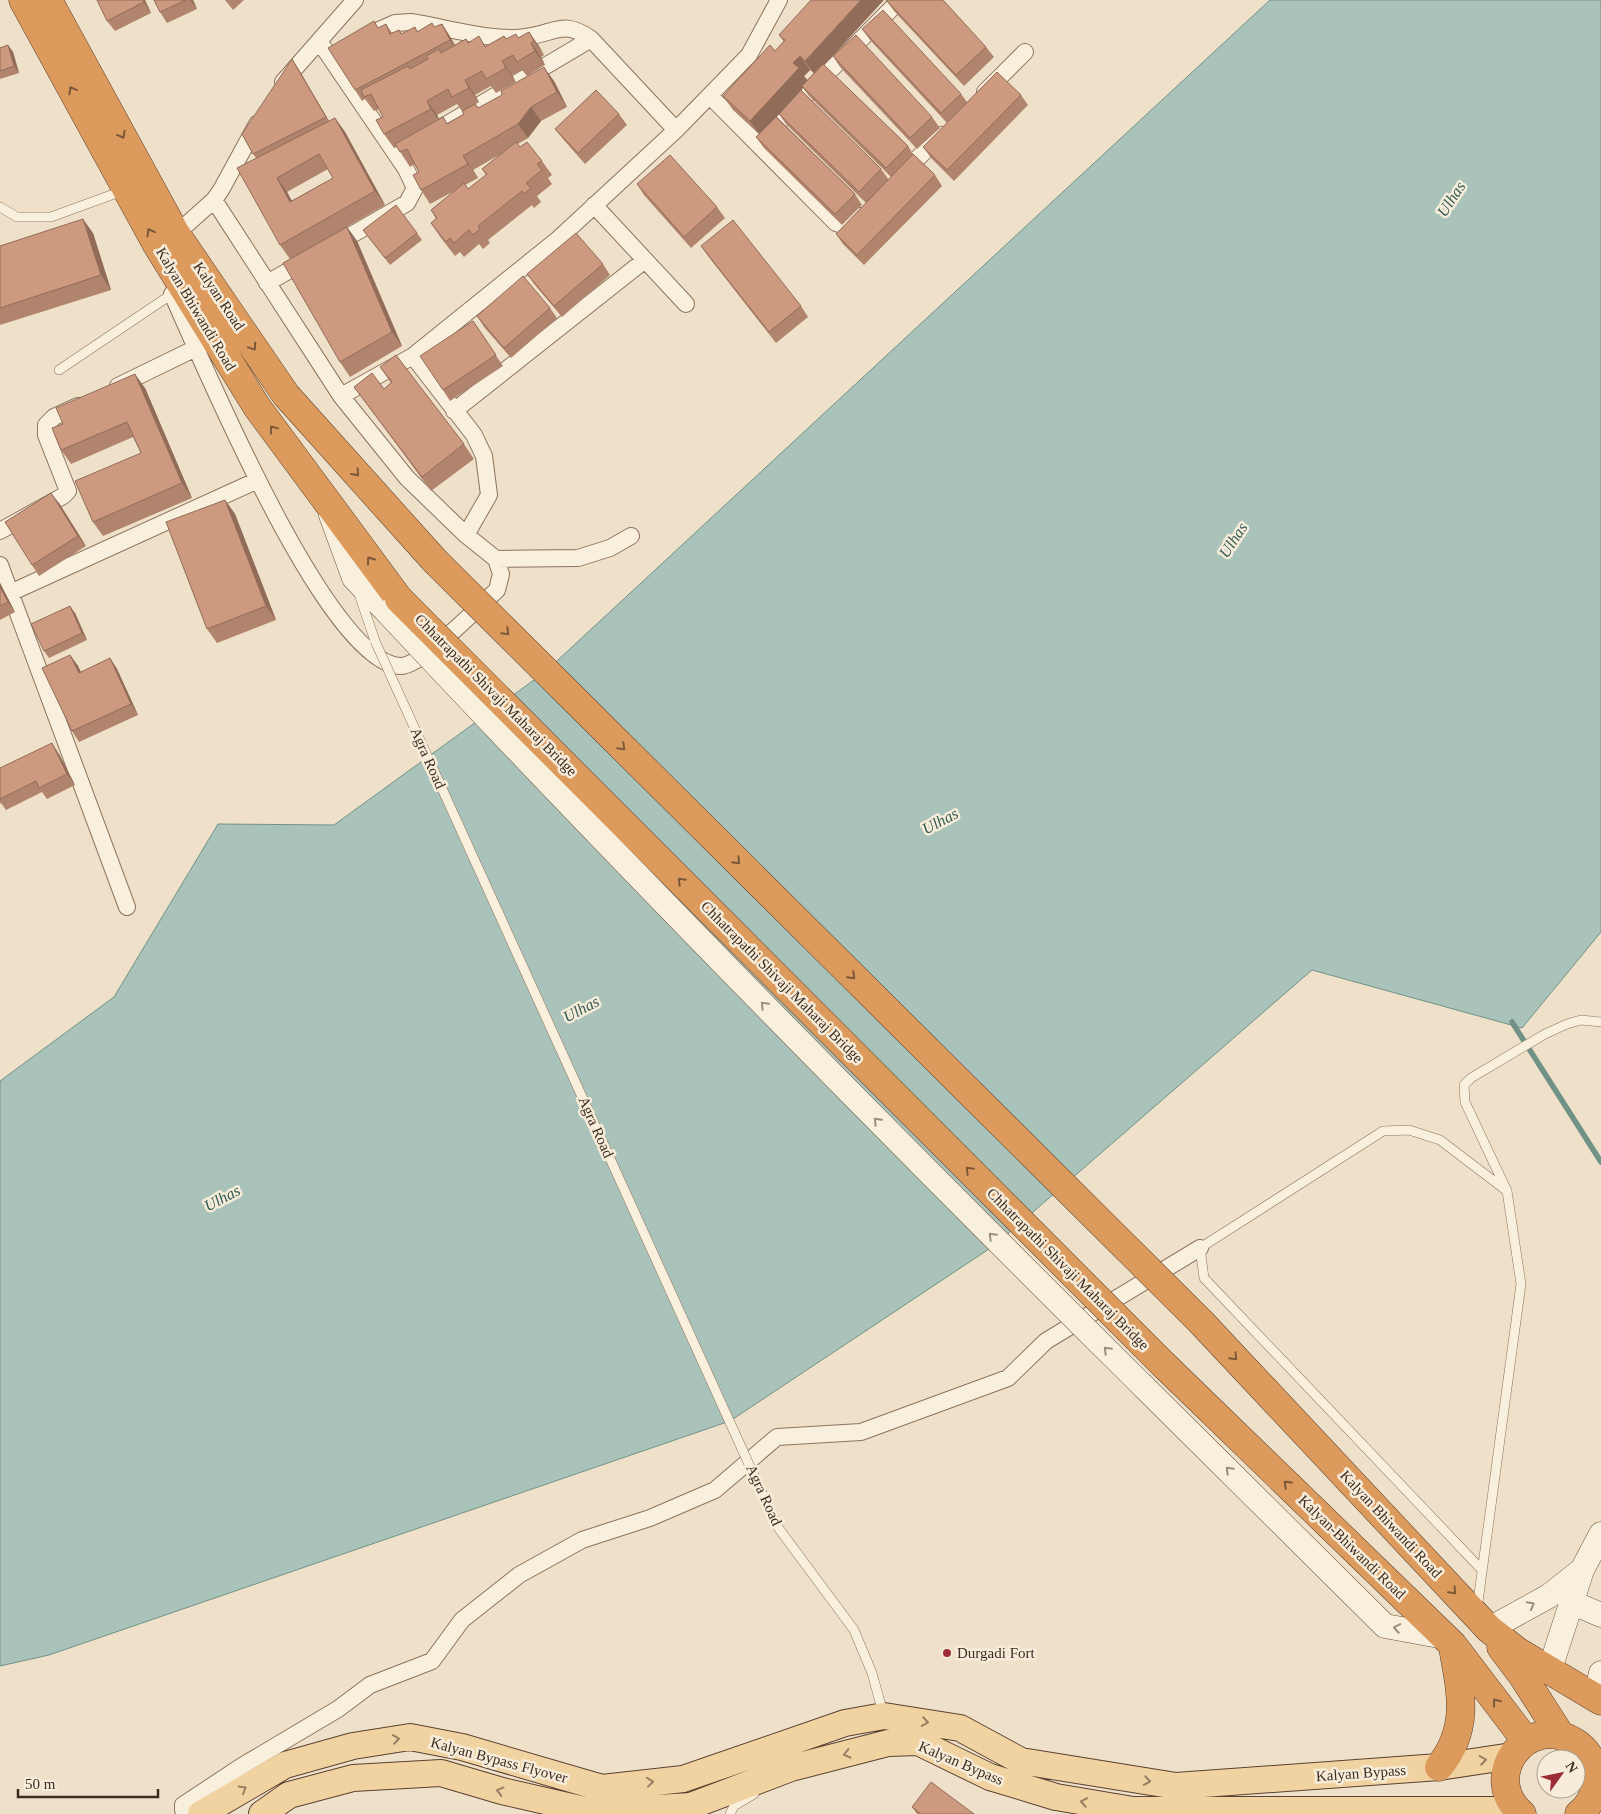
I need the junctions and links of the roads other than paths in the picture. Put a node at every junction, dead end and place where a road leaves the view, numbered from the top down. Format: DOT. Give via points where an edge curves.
graph roads {
  1 [pos="23,0"];
  2 [pos="48,0"];
  3 [pos="355,0"];
  4 [pos="779,0"];
  5 [pos="900,0"];
  6 [pos="491,35"];
  7 [pos="591,39"];
  8 [pos="319,41"];
  9 [pos="465,50"];
  10 [pos="1025,52"];
  11 [pos="329,56"];
  12 [pos="272,95"];
  13 [pos="380,97"];
  14 [pos="708,99"];
  15 [pos="975,102"];
  16 [pos="363,106"];
  17 [pos="263,112"];
  18 [pos="954,122"];
  19 [pos="676,130"];
  20 [pos="756,145"];
  21 [pos="395,154"];
  22 [pos="891,186"];
  23 [pos="127,189"];
  24 [pos="214,200"];
  25 [pos="594,205"];
  26 [pos="0,207"];
  27 [pos="870,207"];
  28 [pos="176,234"];
  29 [pos="645,260"];
  30 [pos="267,283"];
  31 [pos="186,285"];
  32 [pos="686,304"];
  33 [pos="196,348"];
  34 [pos="413,356"];
  35 [pos="59,370"];
  36 [pos="108,391"];
  37 [pos="341,396"];
  38 [pos="90,400"];
  39 [pos="454,411"];
  40 [pos="258,480"];
  41 [pos="324,497"];
  42 [pos="0,532"];
  43 [pos="466,535"];
  44 [pos="631,536"];
  45 [pos="496,559"];
  46 [pos="0,565"];
  47 [pos="354,578"];
  48 [pos="10,593"];
  49 [pos="393,605"];
  50 [pos="127,908"];
  51 [pos="1601,1022"];
  52 [pos="1507,1191"];
  53 [pos="1200,1248"];
  54 [pos="1201,1322"];
  55 [pos="1164,1365"];
  56 [pos="1601,1534"];
  57 [pos="1481,1569"];
  58 [pos="1582,1570"];
  59 [pos="1571,1602"];
  60 [pos="1601,1615"];
  61 [pos="1483,1622"];
  62 [pos="1449,1641"];
  63 [pos="1550,1669"];
  64 [pos="1599,1690"];
  65 [pos="886,1730"];
  66 [pos="1561,1736"];
  67 [pos="1519,1748"];
  68 [pos="1439,1767"];
  69 [pos="791,1768"];
  70 [pos="365,1783"];
  71 [pos="1594,1786"];
  72 [pos="770,1787"];
  73 [pos="602,1788"];
  74 [pos="761,1791"];
  75 [pos="1351,1812"];
  76 [pos="1519,1812"];
  77 [pos="591,1813"];
  78 [pos="185,1814"];
  79 [pos="201,1814"];
  80 [pos="262,1814"];
  81 [pos="280,1814"];
  82 [pos="730,1814"];
  23 -- 1 [label="highway, Kalyan Bhiwandi Road, one-way"];
  2 -- 28 [label="highway, Kalyan Road, one-way"];
  3 -- 8 [label="street"];
  4 -- 14 [label="street" via="749,55"];
  5 -- 20 [label="street"];
  6 -- 7 [label="street" via="513,39 564,28 577,29"];
  6 -- 9 [label="street"];
  6 -- 11 [label="street" via="411,22 395,23"];
  7 -- 19 [label="street"];
  7 -- 21 [label="street"];
  8 -- 11 [label="street"];
  8 -- 12 [label="street"];
  10 -- 15 [label="street"];
  11 -- 16 [label="street"];
  13 -- 16 [label="street"];
  14 -- 19 [label="street"];
  14 -- 20 [label="street"];
  16 -- 21 [label="street"];
  17 -- 24 [label="street"];
  18 -- 22 [label="street"];
  19 -- 25 [label="street"];
  20 -- 27 [label="street" via="842,227 848,227"];
  21 -- 30 [label="street" via="415,188 407,203"];
  23 -- 26 [label="lane" via="51,217 18,217"];
  31 -- 23 [label="highway, Kalyan Bhiwandi Road, one-way"];
  24 -- 28 [label="street"];
  24 -- 30 [label="street"];
  25 -- 29 [label="street"];
  25 -- 34 [label="street" via="557,240"];
  28 -- 31 [label="highway, Kalyan Road"];
  29 -- 32 [label="street"];
  29 -- 39 [label="street"];
  30 -- 37 [label="street"];
  31 -- 33 [label="street"];
  31 -- 35 [label="lane"];
  41 -- 31 [label="highway, Kalyan Bhiwandi Road, one-way" via="257,407"];
  31 -- 54 [label="highway, Kalyan Road, one-way, bridge" via="435,561"];
  33 -- 36 [label="street"];
  33 -- 40 [label="street"];
  34 -- 37 [label="street"];
  34 -- 39 [label="street"];
  37 -- 43 [label="street" via="407,478"];
  38 -- 42 [label="street" via="54,417 46,425 46,435 68,491"];
  39 -- 43 [label="street" via="474,435 484,456 489,495"];
  40 -- 45 [label="street" via="302,564 334,613 379,658 400,666 420,660 497,590 501,574"];
  40 -- 48 [label="street"];
  41 -- 47 [label="street, Agra Road"];
  49 -- 41 [label="highway, Kalyan Bhiwandi Road, one-way"];
  43 -- 45 [label="street"];
  44 -- 45 [label="street" via="610,548 578,558"];
  46 -- 48 [label="street"];
  47 -- 49 [label="street"];
  47 -- 65 [label="lane, Agra Road, bridge" via="375,641 778,1526 854,1630 872,1674"];
  48 -- 50 [label="street"];
  55 -- 49 [label="highway, Chhatrapathi Shivaji Maharaj Bridge, one-way, bridge"];
  62 -- 49 [label="street, one-way, bridge" via="1385,1626 892,1137 554,790"];
  51 -- 52 [label="lane" via="1581,1020 1545,1034 1464,1085 1465,1102"];
  52 -- 53 [label="lane" via="1440,1140 1408,1130 1383,1131"];
  52 -- 57 [label="lane" via="1521,1284"];
  53 -- 57 [label="lane" via="1204,1278"];
  53 -- 78 [label="street" via="1046,1341 1008,1378 862,1432 777,1436 716,1490 650,1518 582,1540 519,1575 462,1620 432,1661 370,1685 338,1710 242,1766 184,1805"];
  54 -- 61 [label="highway, Kalyan Bhiwandi Road, one-way"];
  62 -- 55 [label="highway, Kalyan-Bhiwandi Road, one-way"];
  56 -- 58 [label="street"];
  57 -- 61 [label="lane"];
  58 -- 59 [label="street"];
  61 -- 58 [label="street, one-way" via="1549,1596"];
  59 -- 60 [label="street"];
  59 -- 63 [label="street"];
  61 -- 63 [label="highway, Kalyan Bhiwandi Road" via="1517,1651"];
  61 -- 66 [label="highway"];
  67 -- 62 [label="highway, Kalyan-Bhiwandi Road, one-way"];
  62 -- 68 [label="highway" via="1461,1696 1461,1725 1449,1755"];
  63 -- 64 [label="highway, Kalyan Bhiwandi Road"];
  65 -- 68 [label="main road, Kalyan Bypass, one-way" via="960,1728 1021,1761 1176,1786"];
  65 -- 69 [label="main road, Kalyan Bypass, one-way"];
  73 -- 65 [label="main road, Kalyan Bypass, one-way" via="683,1779 845,1723"];
  75 -- 65 [label="main road, Kalyan Bypass, one-way" via="1133,1810 1056,1797 990,1777"];
  66 -- 67 [label="highway" via="1539,1735"];
  66 -- 71 [label="highway" via="1580,1745"];
  68 -- 67 [label="main road, Kalyan Bypass, one-way"];
  67 -- 76 [label="highway" via="1506,1769 1505,1784 1509,1798"];
  69 -- 72 [label="lane"];
  69 -- 77 [label="main road, Kalyan Bypass" via="691,1806"];
  70 -- 81 [label="street" via="319,1794"];
  73 -- 77 [label="street"];
  79 -- 73 [label="main road, Kalyan Bypass Flyover, one-way" via="285,1765 353,1746 410,1737 462,1747"];
  74 -- 82 [label="lane" via="734,1806"];
  75 -- 76 [label="main road, Kalyan Bypass"];
  77 -- 80 [label="main road, Kalyan Bypass Flyover, one-way" via="441,1773 354,1778 290,1795"];
}
